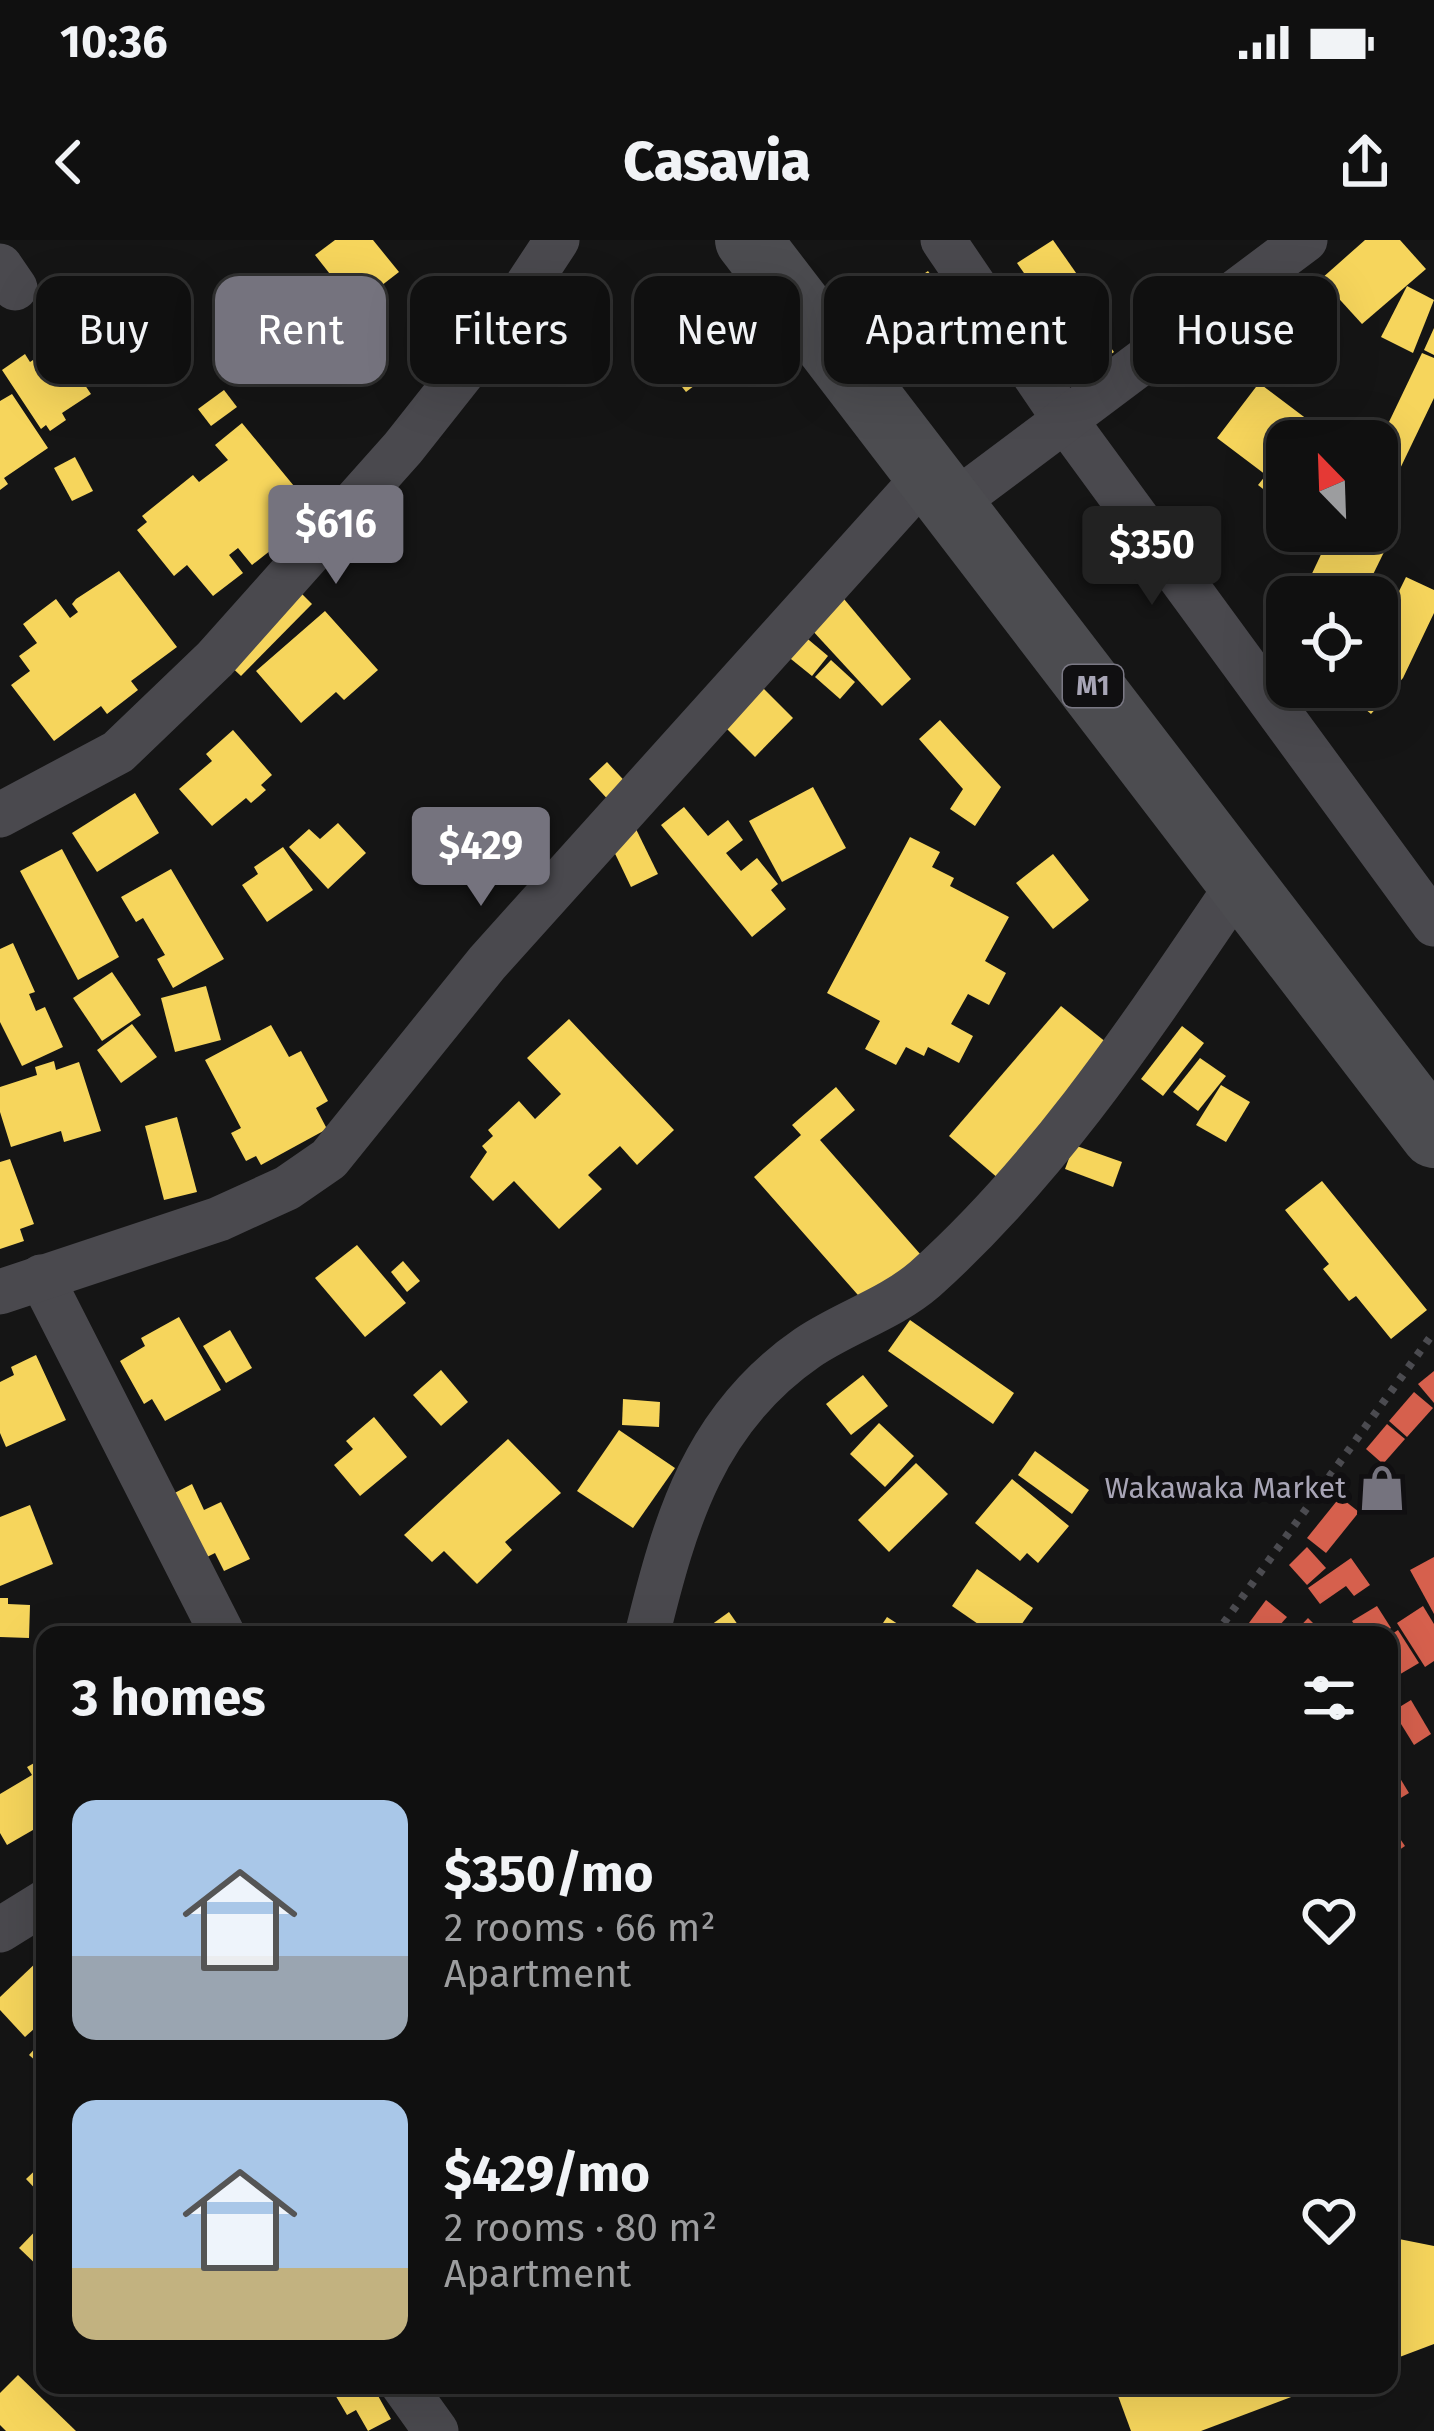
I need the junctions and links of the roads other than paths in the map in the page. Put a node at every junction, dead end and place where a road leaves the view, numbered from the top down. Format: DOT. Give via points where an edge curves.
graph roads {
  1 [pos="556,240"];
  2 [pos="748,240"];
  3 [pos="943,240"];
  4 [pos="1305,240"];
  5 [pos="1065,420"];
  6 [pos="941,488"];
  7 [pos="0,814"];
  8 [pos="1242,879"];
  9 [pos="1434,924"];
  10 [pos="1434,1135"];
  11 [pos="20,1284"];
  12 [pos="218,1626"];
  13 [pos="649,1626"];
  14 [pos="36,1908"];
  15 [pos="0,1930"];
  16 [pos="409,2394"];
  17 [pos="436,2431"];
  1 -- 7 [label="street" via="404,448 215,659 118,752"];
  2 -- 6 [label="highway, M1"];
  3 -- 5 [label="street"];
  4 -- 5 [label="street"];
  5 -- 6 [label="street"];
  5 -- 9 [label="street"];
  6 -- 8 [label="highway, M1"];
  6 -- 11 [label="street" via="487,964 329,1159 219,1219"];
  8 -- 10 [label="highway, M1"];
  8 -- 13 [label="street" via="1089,1104 939,1264 867,1320 808,1347 754,1396 697,1469"];
  11 -- 12 [label="street"];
  14 -- 15 [label="street"];
  16 -- 17 [label="street"];
}
